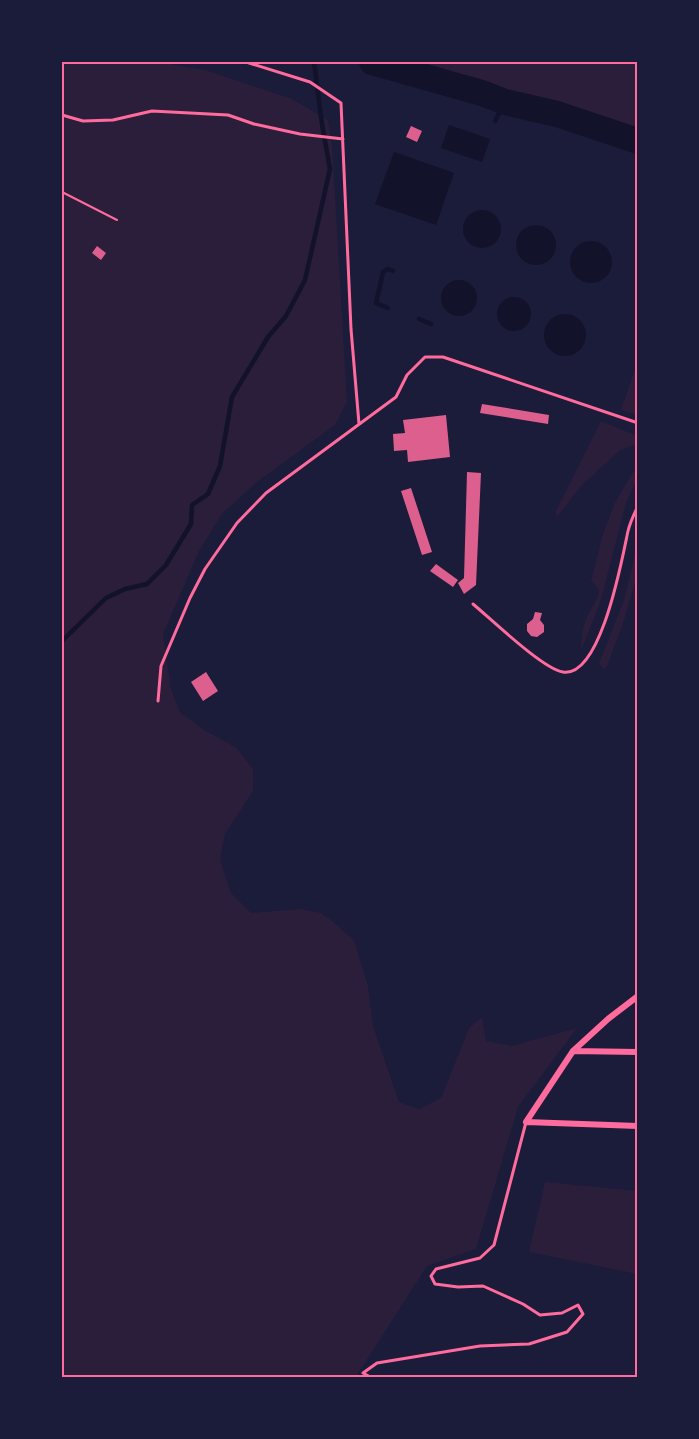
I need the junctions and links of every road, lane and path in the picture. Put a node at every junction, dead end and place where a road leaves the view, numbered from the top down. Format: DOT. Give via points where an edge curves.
graph roads {
  1 [pos="246,62"];
  2 [pos="62,115"];
  3 [pos="344,139"];
  4 [pos="62,192"];
  5 [pos="117,220"];
  6 [pos="638,423"];
  7 [pos="359,424"];
  8 [pos="638,506"];
  9 [pos="473,604"];
  10 [pos="158,701"];
  11 [pos="638,996"];
  12 [pos="573,1051"];
  13 [pos="638,1052"];
  14 [pos="526,1122"];
  15 [pos="638,1126"];
  16 [pos="372,1377"];
  1 -- 3 [label="lane" via="310,82 341,103"];
  2 -- 3 [label="lane" via="83,121 114,120 152,111 228,115 300,134"];
  3 -- 7 [label="lane"];
  4 -- 5 [label="path"];
  6 -- 7 [label="lane" via="443,357 425,357 407,375 396,397"];
  7 -- 10 [label="lane" via="266,493 237,523 189,598 161,666"];
  8 -- 9 [label="lane" via="605,620 586,663 576,672 547,666"];
  11 -- 12 [label="street"];
  12 -- 13 [label="street"];
  12 -- 14 [label="street"];
  14 -- 15 [label="street"];
  14 -- 16 [label="lane" via="494,1245 480,1258 436,1269 431,1276 435,1284 483,1286 540,1315 562,1313 578,1305 583,1314 567,1332 529,1344 480,1346 377,1363 363,1373"];
}
